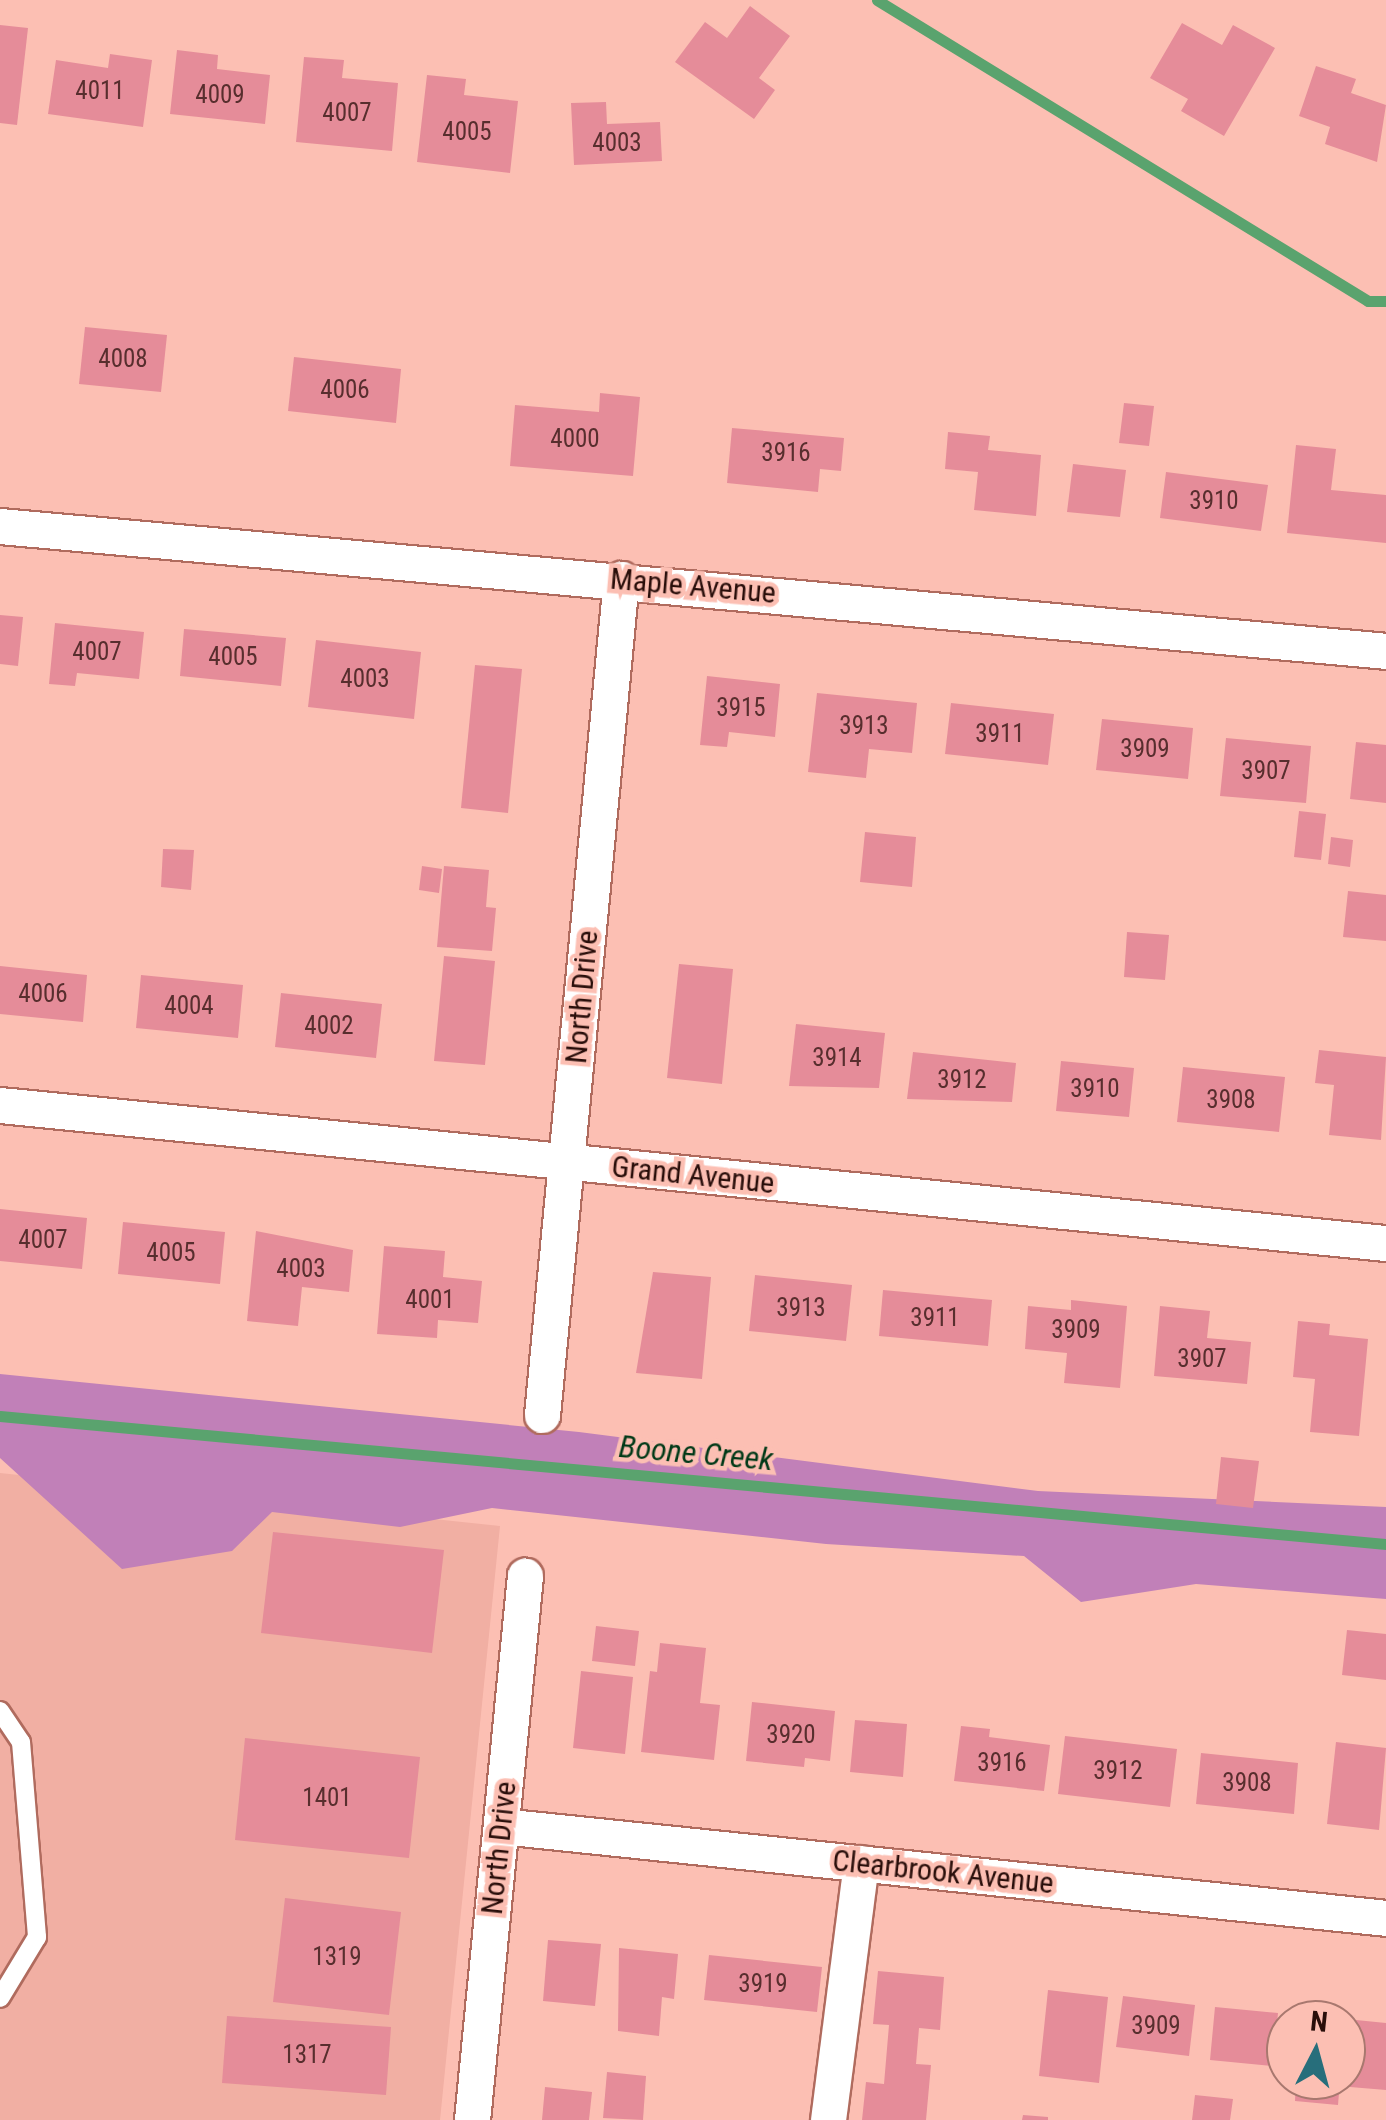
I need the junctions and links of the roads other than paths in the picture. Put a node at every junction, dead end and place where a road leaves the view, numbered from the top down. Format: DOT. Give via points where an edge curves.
graph roads {
  1 [pos="0,526"];
  2 [pos="621,579"];
  3 [pos="1386,651"];
  4 [pos="0,1105"];
  5 [pos="567,1162"];
  6 [pos="1386,1243"];
  7 [pos="542,1415"];
  8 [pos="525,1576"];
  9 [pos="0,1711"];
  10 [pos="500,1826"];
  11 [pos="861,1864"];
  12 [pos="1386,1918"];
  13 [pos="0,1998"];
  14 [pos="472,2120"];
  15 [pos="828,2120"];
  1 -- 2 [label="street, Maple Avenue"];
  2 -- 3 [label="street, Maple Avenue"];
  2 -- 5 [label="street, North Drive"];
  4 -- 5 [label="street, Grand Avenue"];
  5 -- 6 [label="street, Grand Avenue"];
  5 -- 7 [label="street, North Drive"];
  8 -- 10 [label="street, North Drive"];
  9 -- 13 [label="lane" via="21,1742 37,1936"];
  10 -- 11 [label="street, Clearbrook Avenue"];
  10 -- 14 [label="street, North Drive"];
  11 -- 12 [label="street, Clearbrook Avenue"];
  11 -- 15 [label="street"];
}
